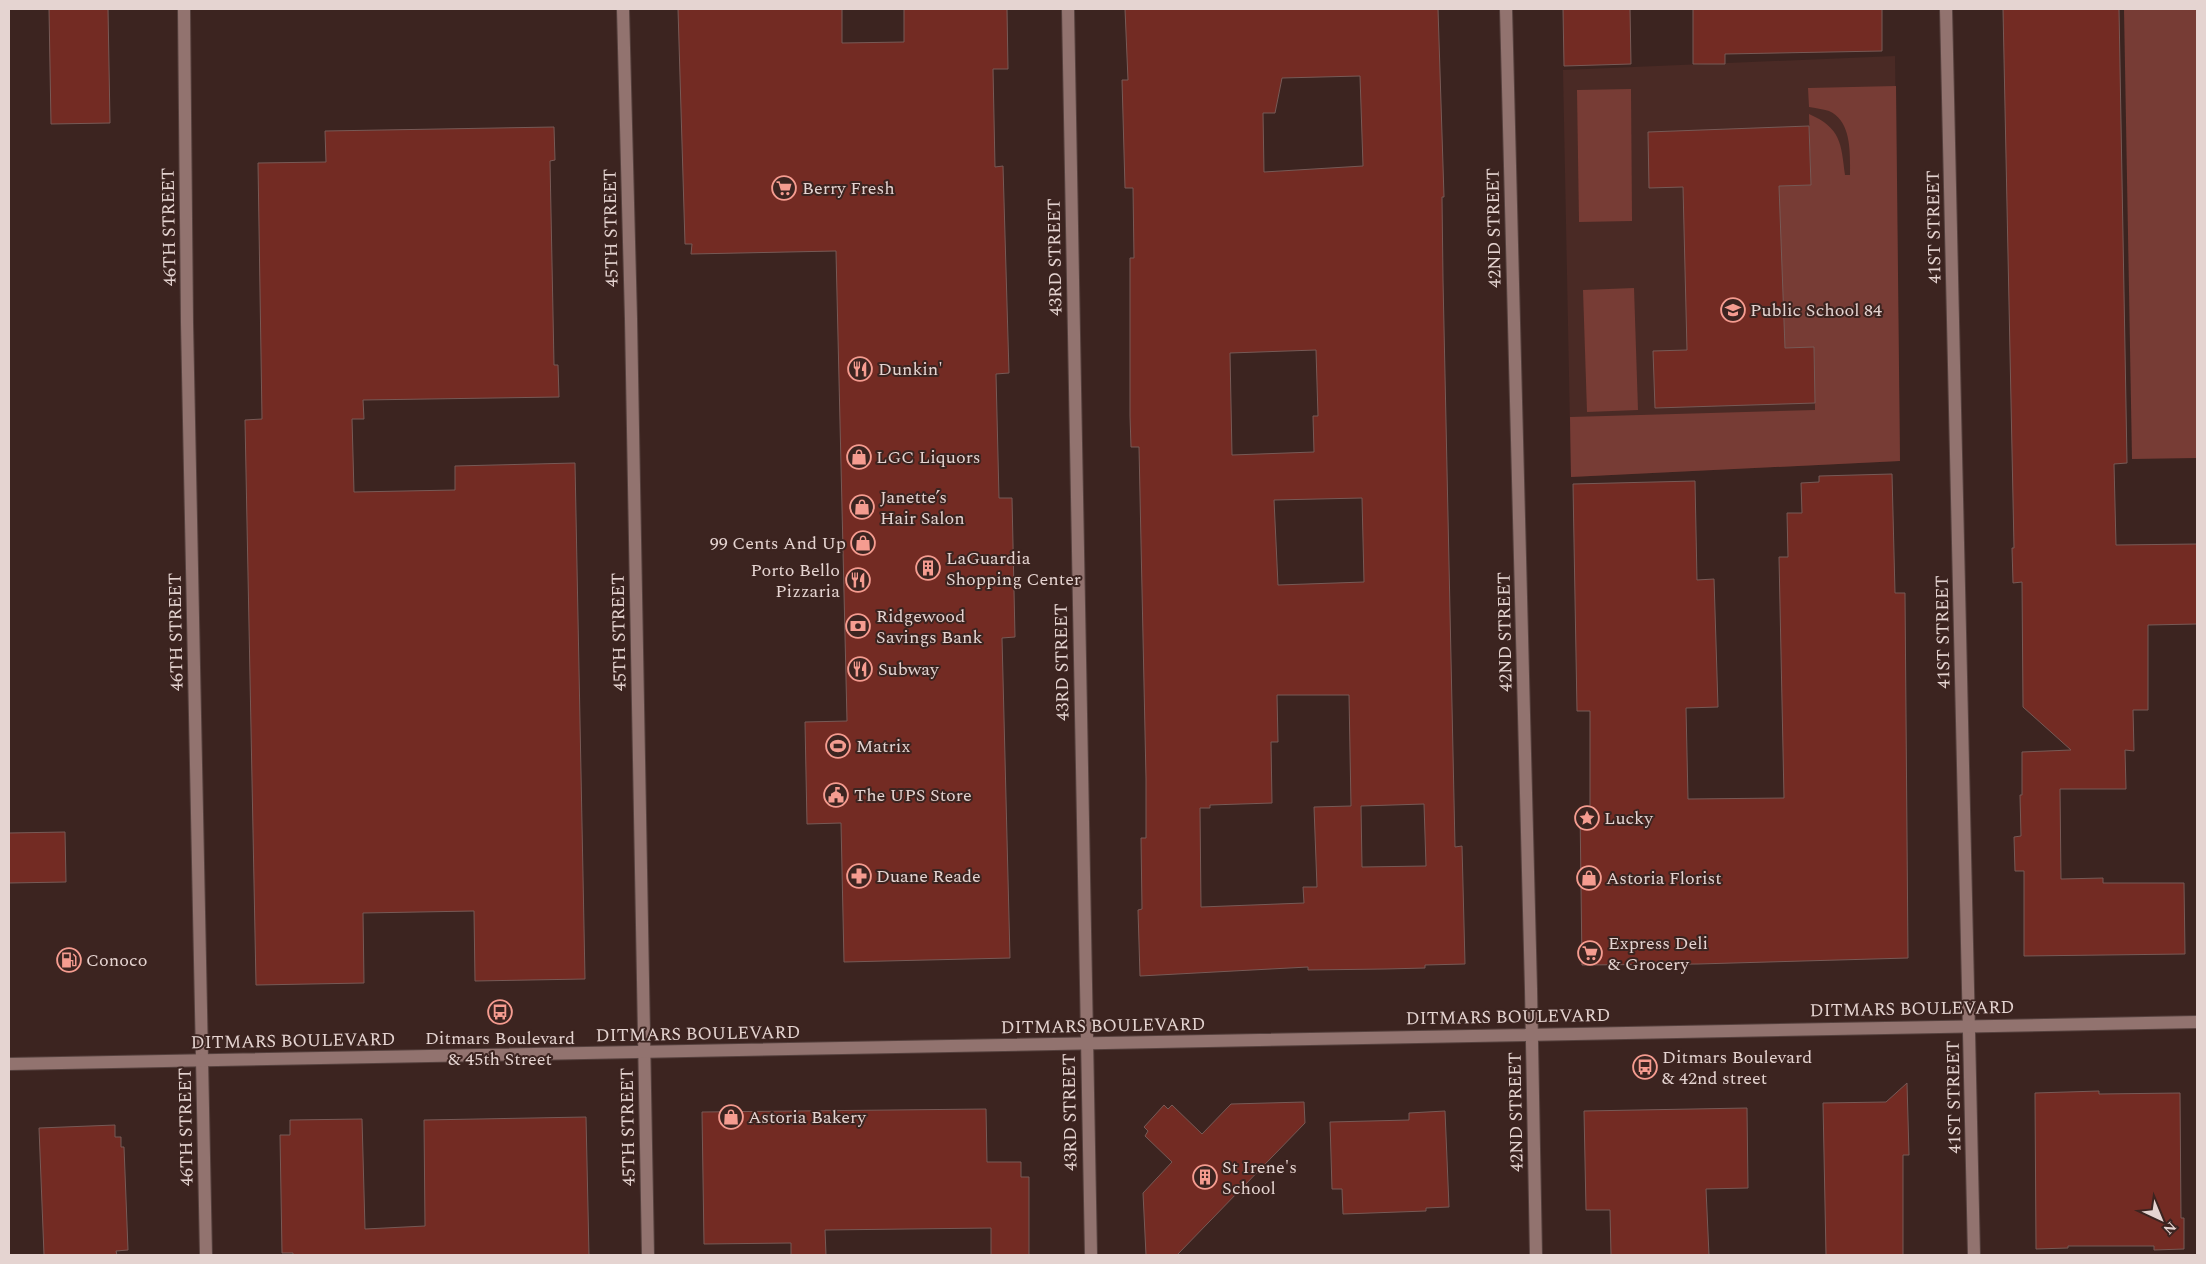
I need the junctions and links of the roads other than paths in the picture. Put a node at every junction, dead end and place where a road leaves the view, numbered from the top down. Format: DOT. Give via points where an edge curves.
graph roads {
  1 [pos="184,9"];
  2 [pos="622,9"];
  3 [pos="1068,9"];
  4 [pos="1506,9"];
  5 [pos="1946,9"];
  6 [pos="2197,1022"];
  7 [pos="1970,1026"];
  8 [pos="1532,1034"];
  9 [pos="1086,1044"];
  10 [pos="644,1053"];
  11 [pos="202,1061"];
  12 [pos="9,1064"];
  13 [pos="206,1255"];
  14 [pos="648,1255"];
  15 [pos="1090,1255"];
  16 [pos="1536,1255"];
  17 [pos="1974,1255"];
  1 -- 11 [label="street, 46TH STREET"];
  2 -- 10 [label="street, 45TH STREET"];
  3 -- 9 [label="street, 43RD STREET"];
  4 -- 8 [label="street, 42ND STREET"];
  5 -- 7 [label="street, 41ST STREET"];
  6 -- 7 [label="street, DITMARS BOULEVARD"];
  7 -- 8 [label="street, DITMARS BOULEVARD"];
  7 -- 17 [label="street, 41ST STREET"];
  8 -- 9 [label="street, DITMARS BOULEVARD"];
  8 -- 16 [label="street, 42ND STREET"];
  9 -- 10 [label="street, DITMARS BOULEVARD"];
  9 -- 15 [label="street, 43RD STREET"];
  10 -- 11 [label="street, DITMARS BOULEVARD"];
  10 -- 14 [label="street, 45TH STREET"];
  11 -- 12 [label="street, DITMARS BOULEVARD"];
  11 -- 13 [label="street, 46TH STREET"];
}
